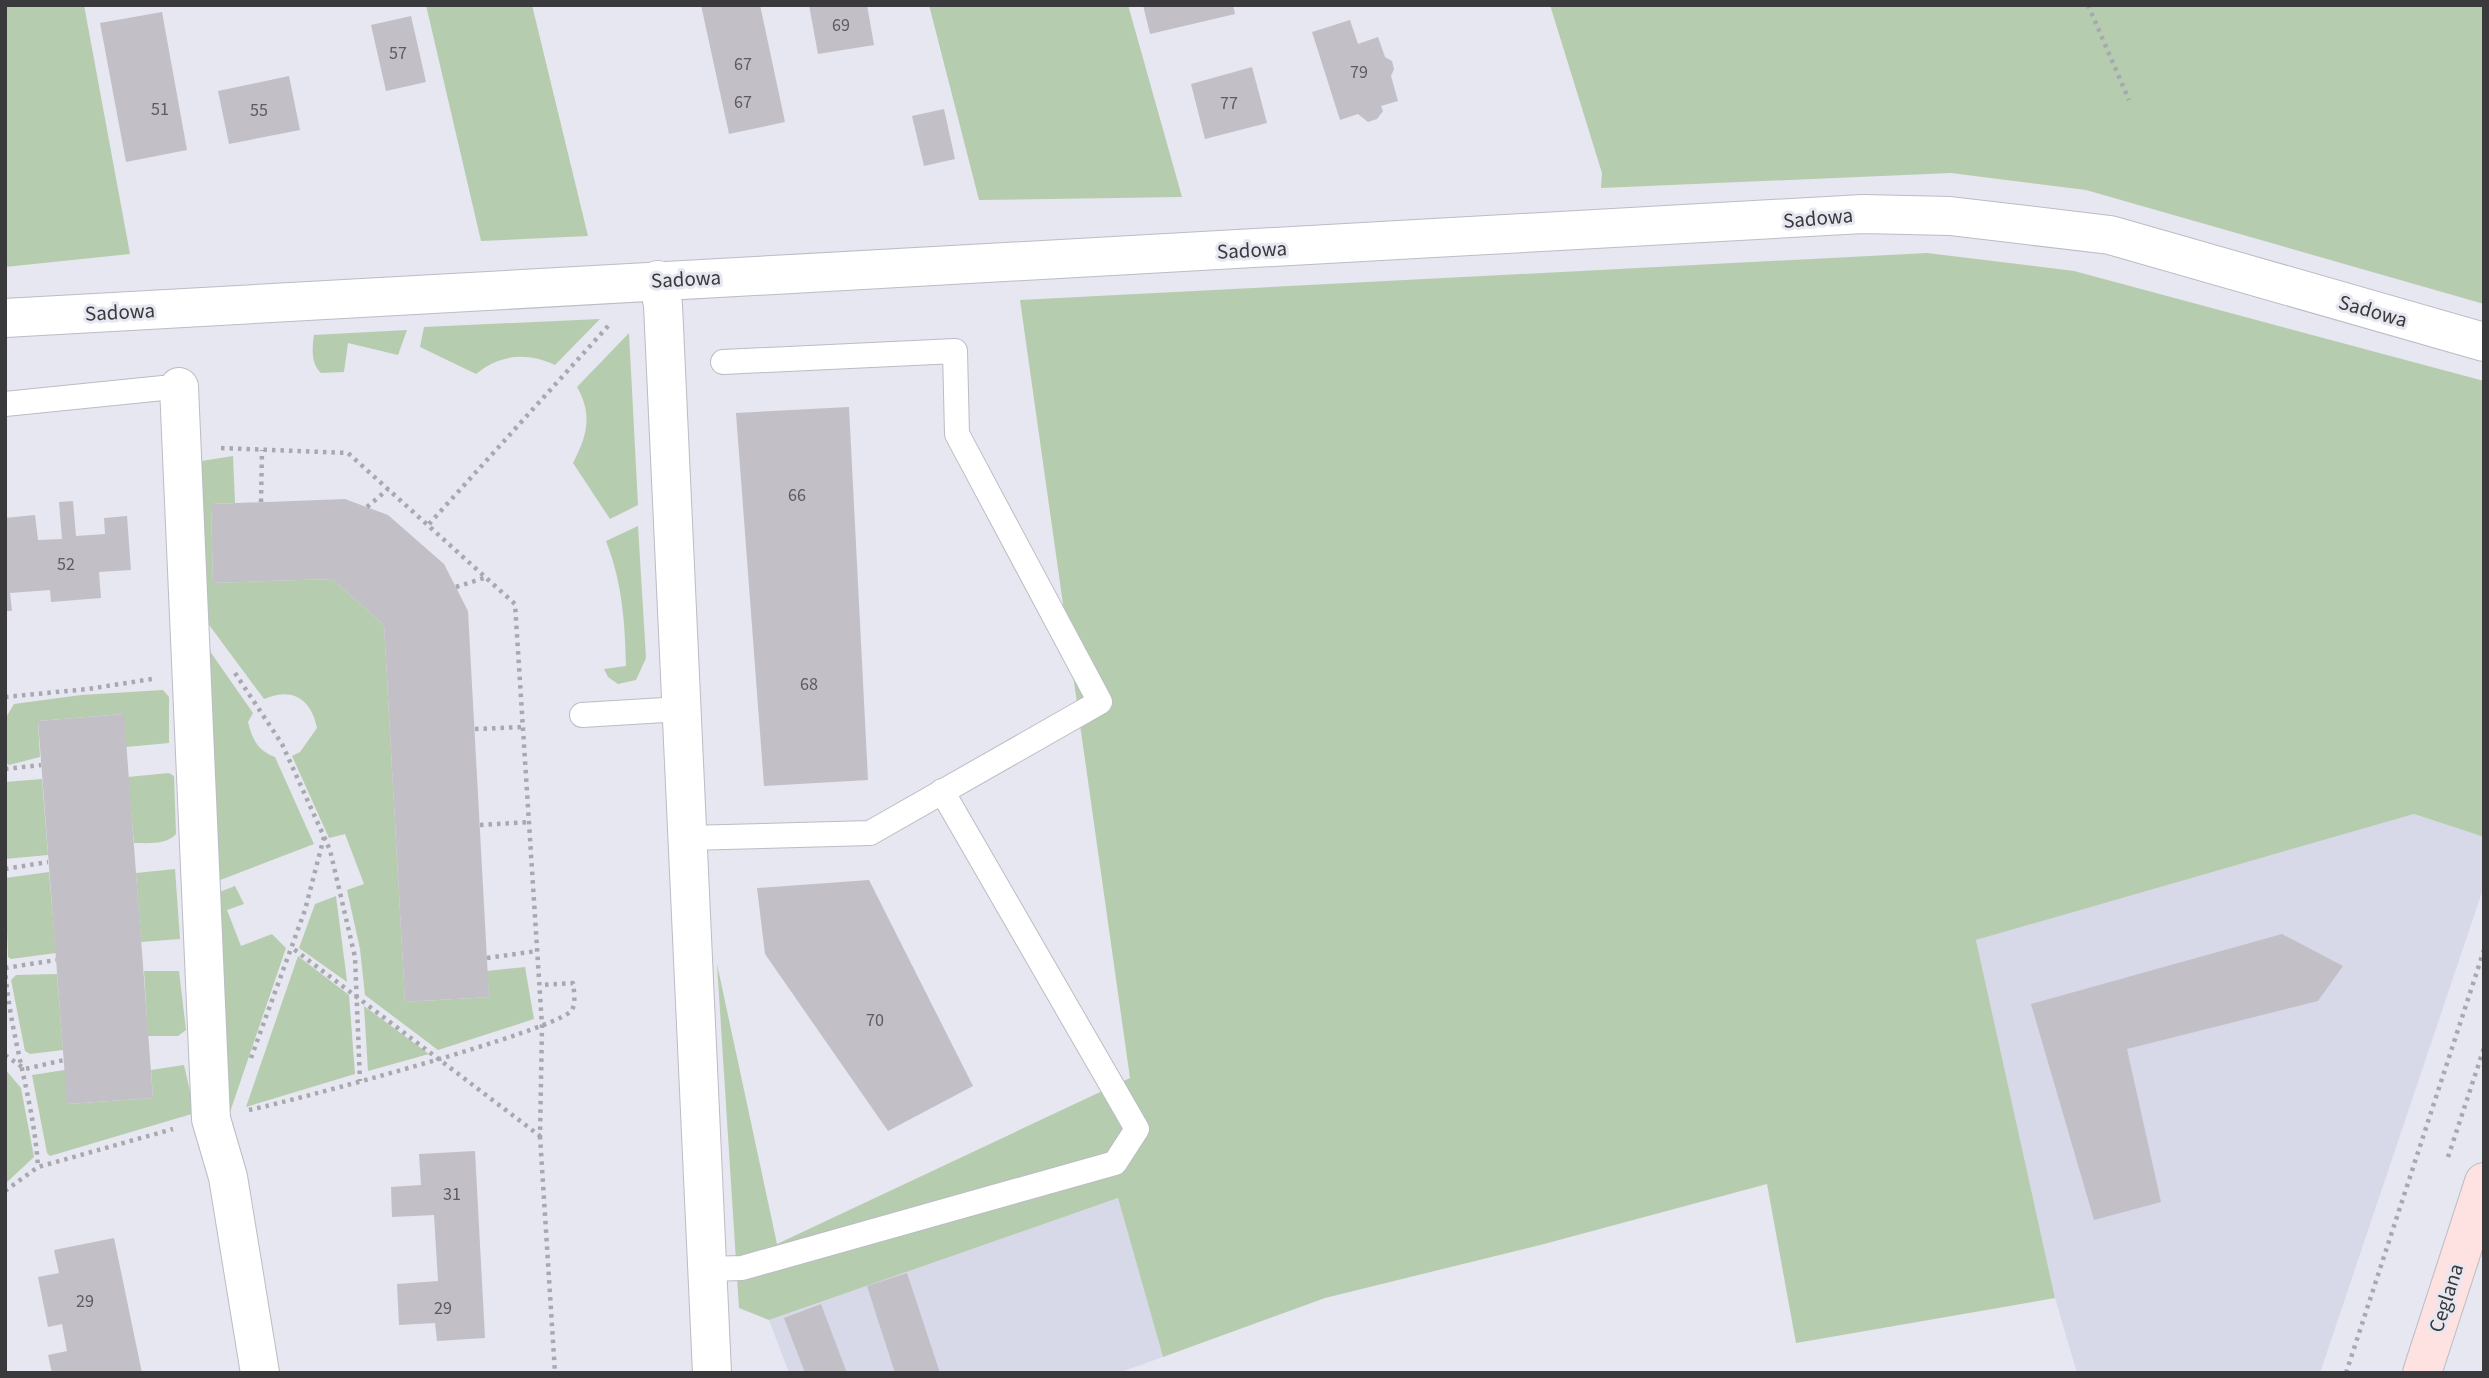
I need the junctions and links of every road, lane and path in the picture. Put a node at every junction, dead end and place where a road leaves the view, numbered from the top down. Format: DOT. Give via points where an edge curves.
graph roads {
  1 [pos="2088,5"];
  2 [pos="2129,100"];
  3 [pos="658,280"];
  4 [pos="616,317"];
  5 [pos="5,318"];
  6 [pos="2484,342"];
  7 [pos="723,362"];
  8 [pos="171,388"];
  9 [pos="5,404"];
  10 [pos="181,447"];
  11 [pos="261,450"];
  12 [pos="388,489"];
  13 [pos="261,502"];
  14 [pos="367,507"];
  15 [pos="429,524"];
  16 [pos="487,577"];
  17 [pos="456,587"];
  18 [pos="230,665"];
  19 [pos="191,672"];
  20 [pos="8,697"];
  21 [pos="5,706"];
  22 [pos="681,709"];
  23 [pos="582,715"];
  24 [pos="524,727"];
  25 [pos="475,729"];
  26 [pos="41,765"];
  27 [pos="5,769"];
  28 [pos="942,791"];
  29 [pos="529,822"];
  30 [pos="480,825"];
  31 [pos="324,836"];
  32 [pos="687,838"];
  33 [pos="48,862"];
  34 [pos="5,869"];
  35 [pos="291,947"];
  36 [pos="2484,950"];
  37 [pos="537,951"];
  38 [pos="487,958"];
  39 [pos="56,960"];
  40 [pos="5,968"];
  41 [pos="540,985"];
  42 [pos="358,995"];
  43 [pos="542,1026"];
  44 [pos="5,1055"];
  45 [pos="440,1058"];
  46 [pos="64,1060"];
  47 [pos="250,1062"];
  48 [pos="24,1069"];
  49 [pos="360,1081"];
  50 [pos="211,1119"];
  51 [pos="540,1136"];
  52 [pos="38,1167"];
  53 [pos="2484,1182"];
  54 [pos="5,1191"];
  55 [pos="706,1269"];
  56 [pos="260,1373"];
  57 [pos="555,1373"];
  58 [pos="712,1373"];
  59 [pos="2346,1373"];
  60 [pos="2422,1373"];
  1 -- 2 [label="path"];
  3 -- 5 [label="street, Sadowa"];
  3 -- 6 [label="street, Sadowa" via="1863,214 1950,216 2110,235"];
  3 -- 22 [label="street" via="663,306"];
  4 -- 15 [label="path"];
  7 -- 28 [label="lane" via="955,351 957,434 1100,702"];
  8 -- 9 [label="lane"];
  8 -- 10 [label="street"];
  10 -- 11 [label="path"];
  10 -- 19 [label="street"];
  11 -- 12 [label="path" via="348,453"];
  11 -- 13 [label="path"];
  12 -- 14 [label="path"];
  12 -- 15 [label="path"];
  15 -- 16 [label="path"];
  16 -- 17 [label="path"];
  16 -- 24 [label="path" via="516,604"];
  18 -- 31 [label="path" via="282,744"];
  19 -- 20 [label="path"];
  19 -- 50 [label="street"];
  20 -- 21 [label="path"];
  22 -- 23 [label="lane"];
  22 -- 32 [label="street"];
  24 -- 25 [label="path"];
  24 -- 29 [label="path"];
  26 -- 27 [label="path"];
  28 -- 32 [label="lane" via="870,833"];
  28 -- 55 [label="lane" via="1137,1129 1115,1163 742,1268"];
  29 -- 30 [label="path"];
  29 -- 37 [label="path"];
  31 -- 35 [label="path"];
  31 -- 42 [label="path" via="355,957"];
  32 -- 55 [label="street"];
  33 -- 34 [label="path"];
  35 -- 42 [label="path"];
  35 -- 47 [label="path"];
  36 -- 59 [label="path"];
  37 -- 38 [label="path"];
  37 -- 41 [label="path"];
  39 -- 40 [label="path"];
  40 -- 48 [label="path"];
  41 -- 43 [label="path"];
  41 -- 43 [label="path" via="573,983 574,991 571,1011"];
  42 -- 45 [label="path"];
  42 -- 49 [label="path"];
  43 -- 45 [label="path"];
  43 -- 51 [label="path"];
  44 -- 48 [label="path"];
  45 -- 49 [label="path"];
  45 -- 51 [label="path"];
  46 -- 48 [label="path"];
  48 -- 52 [label="path"];
  49 -- 50 [label="path"];
  50 -- 52 [label="path"];
  50 -- 56 [label="street" via="228,1177"];
  51 -- 57 [label="path"];
  52 -- 54 [label="path"];
  53 -- 60 [label="street, Ceglana"];
  55 -- 58 [label="street"];
}
